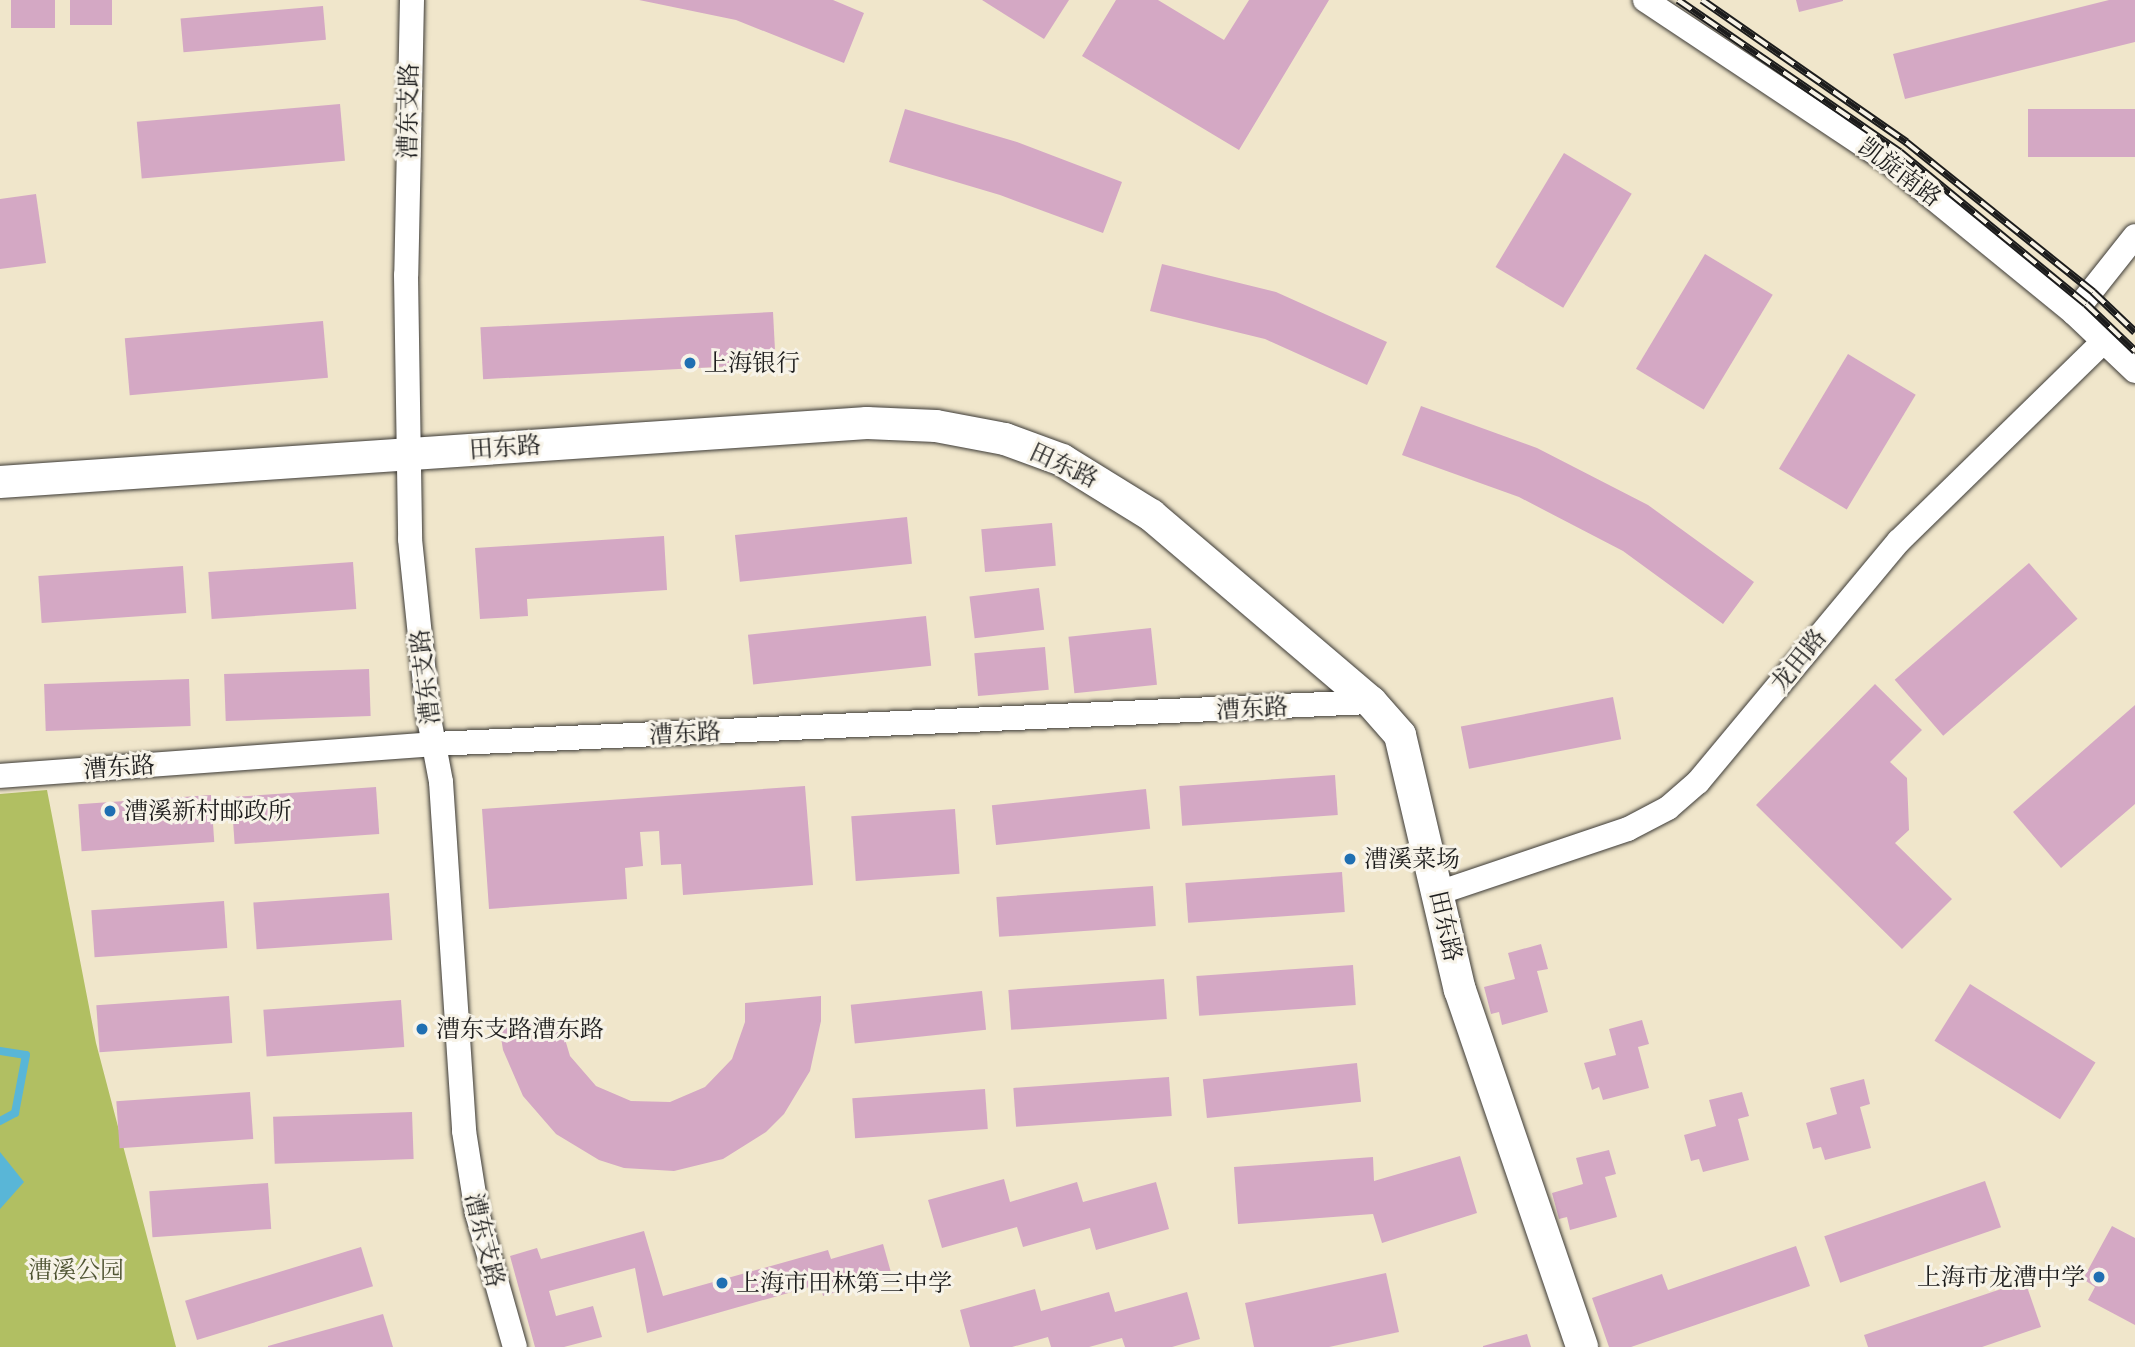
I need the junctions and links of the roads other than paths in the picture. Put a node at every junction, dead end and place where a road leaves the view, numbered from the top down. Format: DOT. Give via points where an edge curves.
graph roads {
  1 [pos="412,0"];
  2 [pos="1645,0"];
  3 [pos="2135,236"];
  4 [pos="2074,313"];
  5 [pos="2104,341"];
  6 [pos="2135,371"];
  7 [pos="408,454"];
  8 [pos="0,482"];
  9 [pos="1371,702"];
  10 [pos="434,744"];
  11 [pos="0,776"];
  12 [pos="1438,893"];
  13 [pos="514,1347"];
  14 [pos="1582,1347"];
  1 -- 7 [label="street, 漕东支路"];
  2 -- 4 [label="street, 凯旋南路" via="1889,162"];
  3 -- 4 [label="street"];
  4 -- 5 [label="street, 凯旋南路"];
  5 -- 6 [label="street, 凯旋南路"];
  5 -- 12 [label="street, 龙田路" via="1899,541 1698,782 1668,808 1628,829"];
  7 -- 8 [label="street, 田东路"];
  7 -- 9 [label="street, 田东路" via="867,423 936,426 1005,439 1062,460 1151,515"];
  7 -- 10 [label="street, 漕东支路" via="410,539"];
  9 -- 10 [label="street, 漕东路"];
  9 -- 12 [label="street, 田东路" via="1400,735"];
  10 -- 11 [label="street, 漕东路"];
  10 -- 13 [label="street, 漕东支路" via="441,782 454,1027 468,1159 489,1262"];
  12 -- 14 [label="street, 田东路" via="1492,1090"];
}
